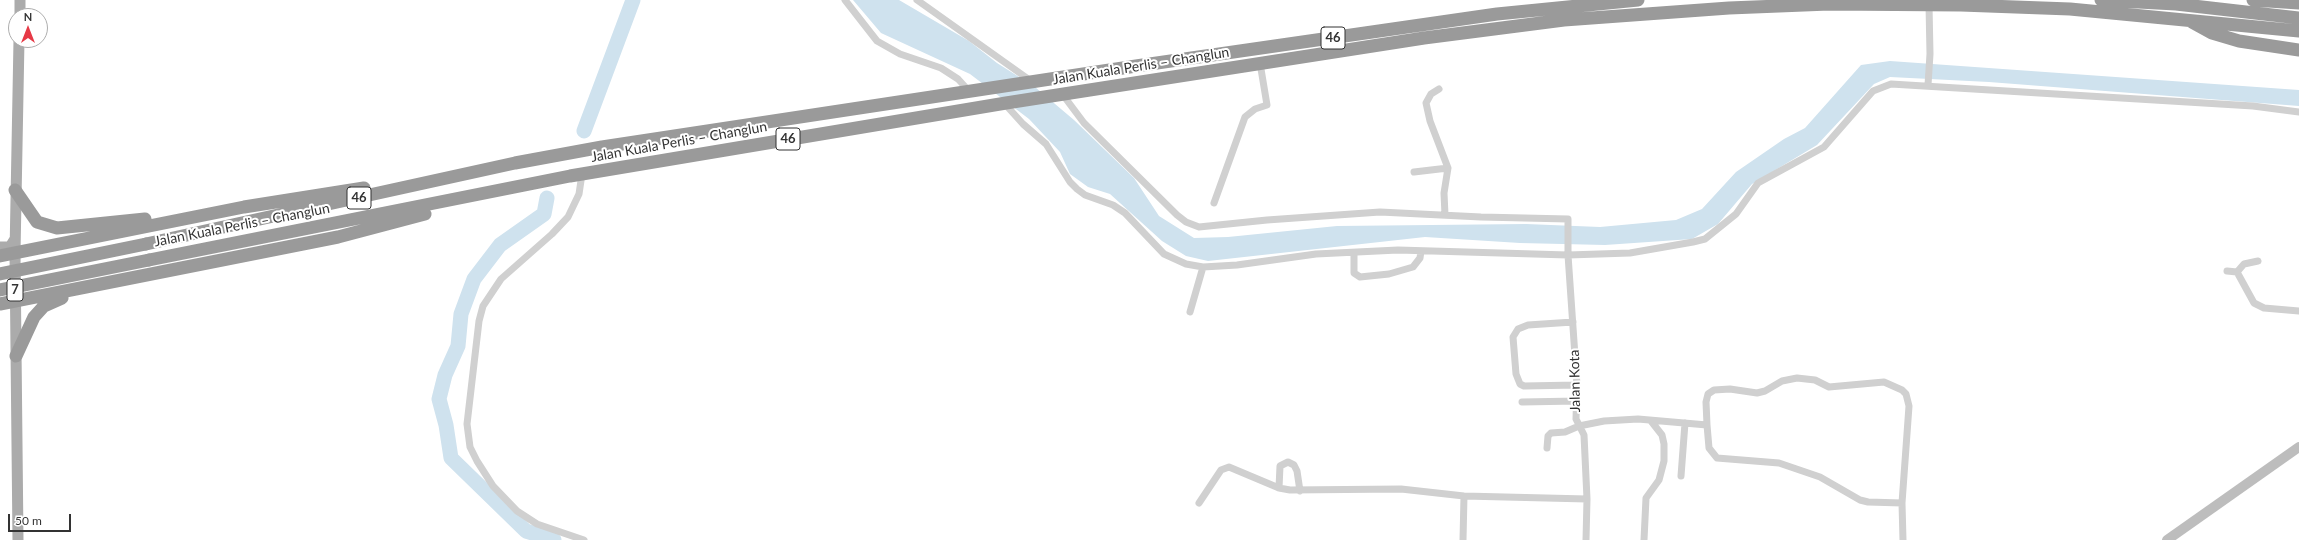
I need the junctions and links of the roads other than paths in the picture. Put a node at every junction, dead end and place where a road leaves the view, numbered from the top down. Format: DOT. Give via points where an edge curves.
graph roads {
  1 [pos="845,0"];
  2 [pos="917,0"];
  3 [pos="1638,0"];
  4 [pos="2101,0"];
  5 [pos="2253,0"];
  6 [pos="2299,3"];
  7 [pos="1929,5"];
  8 [pos="2299,18"];
  9 [pos="2186,19"];
  10 [pos="2299,31"];
  11 [pos="19,48"];
  12 [pos="2299,50"];
  13 [pos="1260,63"];
  14 [pos="1031,82"];
  15 [pos="1928,83"];
  16 [pos="1439,89"];
  17 [pos="971,91"];
  18 [pos="1059,95"];
  19 [pos="1005,103"];
  20 [pos="2299,112"];
  21 [pos="506,165"];
  22 [pos="1448,168"];
  23 [pos="1414,172"];
  24 [pos="576,175"];
  25 [pos="539,183"];
  26 [pos="15,190"];
  27 [pos="1214,203"];
  28 [pos="244,208"];
  29 [pos="1445,216"];
  30 [pos="15,239"];
  31 [pos="0,247"];
  32 [pos="1421,251"];
  33 [pos="15,253"];
  34 [pos="1354,253"];
  35 [pos="0,256"];
  36 [pos="1568,256"];
  37 [pos="2258,261"];
  38 [pos="1203,267"];
  39 [pos="2226,272"];
  40 [pos="2236,272"];
  41 [pos="0,274"];
  42 [pos="82,289"];
  43 [pos="0,290"];
  44 [pos="0,304"];
  45 [pos="15,308"];
  46 [pos="0,310"];
  47 [pos="2299,311"];
  48 [pos="1190,312"];
  49 [pos="1573,322"];
  50 [pos="16,356"];
  51 [pos="1577,385"];
  52 [pos="1522,402"];
  53 [pos="1578,402"];
  54 [pos="1651,421"];
  55 [pos="1685,423"];
  56 [pos="1707,425"];
  57 [pos="1579,426"];
  58 [pos="2299,447"];
  59 [pos="1547,448"];
  60 [pos="1681,476"];
  61 [pos="1279,488"];
  62 [pos="1300,491"];
  63 [pos="1464,496"];
  64 [pos="1587,499"];
  65 [pos="1199,503"];
  66 [pos="1902,503"];
  67 [pos="18,540"];
  68 [pos="584,540"];
  69 [pos="1463,540"];
  70 [pos="1586,540"];
  71 [pos="1644,540"];
  72 [pos="1903,540"];
  73 [pos="2167,540"];
  1 -- 17 [label="street" via="877,41 900,54 941,68"];
  2 -- 14 [label="street"];
  3 -- 14 [label="highway, Jalan Kuala Perlis – Changlun / 46" via="1497,14"];
  4 -- 8 [label="highway" via="2176,4"];
  5 -- 6 [label="highway"];
  7 -- 9 [label="highway, Jalan Kuala Perlis – Changlun / 46" via="2070,9"];
  7 -- 13 [label="highway, Jalan Kuala Perlis – Changlun / 46" via="1829,4 1572,20 1492,29"];
  7 -- 15 [label="street"];
  9 -- 10 [label="highway, Jalan Kuala Perlis – Changlun / 46"];
  9 -- 12 [label="highway" via="2212,33 2240,41"];
  11 -- 26 [label="main road, 7"];
  13 -- 18 [label="highway, Jalan Kuala Perlis – Changlun / 46"];
  13 -- 27 [label="street" via="1267,105 1254,109 1245,117"];
  14 -- 17 [label="highway, Jalan Kuala Perlis – Changlun / 46"];
  15 -- 20 [label="street" via="2253,106"];
  15 -- 36 [label="street" via="1891,84 1873,91 1824,147 1758,183 1736,214 1705,239 1630,253"];
  16 -- 22 [label="street" via="1427,98 1427,111"];
  17 -- 21 [label="highway, Jalan Kuala Perlis – Changlun / 46"];
  18 -- 19 [label="highway, Jalan Kuala Perlis – Changlun / 46"];
  18 -- 29 [label="street" via="1177,215 1199,227 1359,213 1401,212"];
  19 -- 24 [label="highway, Jalan Kuala Perlis – Changlun / 46"];
  19 -- 38 [label="street" via="1023,124 1046,144 1077,189 1125,213 1164,254 1186,264"];
  21 -- 28 [label="highway"];
  21 -- 41 [label="highway, Jalan Kuala Perlis – Changlun / 46, bridge"];
  22 -- 23 [label="street"];
  22 -- 29 [label="street" via="1444,193"];
  24 -- 25 [label="highway, Jalan Kuala Perlis – Changlun / 46"];
  24 -- 68 [label="street" via="578,194 568,217 501,279 484,306 479,322 467,424 470,447 477,461 493,486 517,511 536,524"];
  25 -- 42 [label="highway" via="338,237"];
  25 -- 43 [label="highway, Jalan Kuala Perlis – Changlun / 46, bridge"];
  26 -- 28 [label="highway" via="37,222 56,228"];
  26 -- 30 [label="main road, 7"];
  28 -- 33 [label="highway"];
  29 -- 36 [label="street, Jalan Kota" via="1568,220"];
  30 -- 31 [label="main road" via="10,247"];
  30 -- 33 [label="main road, 7"];
  32 -- 34 [label="street"];
  32 -- 34 [label="street" via="1414,267 1389,274 1360,277 1354,273"];
  32 -- 36 [label="street"];
  33 -- 35 [label="highway"];
  33 -- 45 [label="main road, 7"];
  34 -- 38 [label="street" via="1299,256"];
  36 -- 49 [label="street, Jalan Kota"];
  37 -- 40 [label="street" via="2244,264"];
  38 -- 48 [label="street"];
  39 -- 40 [label="street"];
  40 -- 47 [label="street" via="2254,303 2264,308"];
  42 -- 45 [label="highway"];
  42 -- 50 [label="highway" via="44,306 32,322"];
  44 -- 45 [label="highway"];
  45 -- 46 [label="main road"];
  45 -- 50 [label="main road, 7"];
  49 -- 51 [label="street, Jalan Kota"];
  49 -- 51 [label="street" via="1528,325 1518,329 1513,337 1516,374 1520,384"];
  50 -- 67 [label="main road, 7"];
  51 -- 53 [label="street, Jalan Kota"];
  52 -- 53 [label="street"];
  53 -- 57 [label="street, Jalan Kota" via="1576,419"];
  54 -- 55 [label="street"];
  54 -- 57 [label="street" via="1616,419"];
  54 -- 71 [label="street" via="1662,435 1664,460 1659,480 1646,498"];
  55 -- 56 [label="street"];
  55 -- 60 [label="street"];
  56 -- 66 [label="street" via="1709,448 1717,458 1779,463 1820,477 1860,500"];
  56 -- 66 [label="street" via="1707,398 1714,390 1730,389 1757,393 1782,381 1797,378 1815,380 1829,387 1876,381 1892,384 1906,394 1908,406"];
  57 -- 59 [label="street" via="1565,432 1551,433 1548,436"];
  57 -- 64 [label="street, Jalan Kota" via="1584,435"];
  58 -- 73 [label="main road"];
  61 -- 62 [label="street"];
  61 -- 62 [label="street" via="1280,466 1288,462 1297,471"];
  61 -- 65 [label="street" via="1229,467 1221,470"];
  62 -- 63 [label="street" via="1394,489"];
  63 -- 64 [label="street"];
  63 -- 69 [label="street"];
  64 -- 70 [label="street, Jalan Kota"];
  66 -- 72 [label="street"];
}
